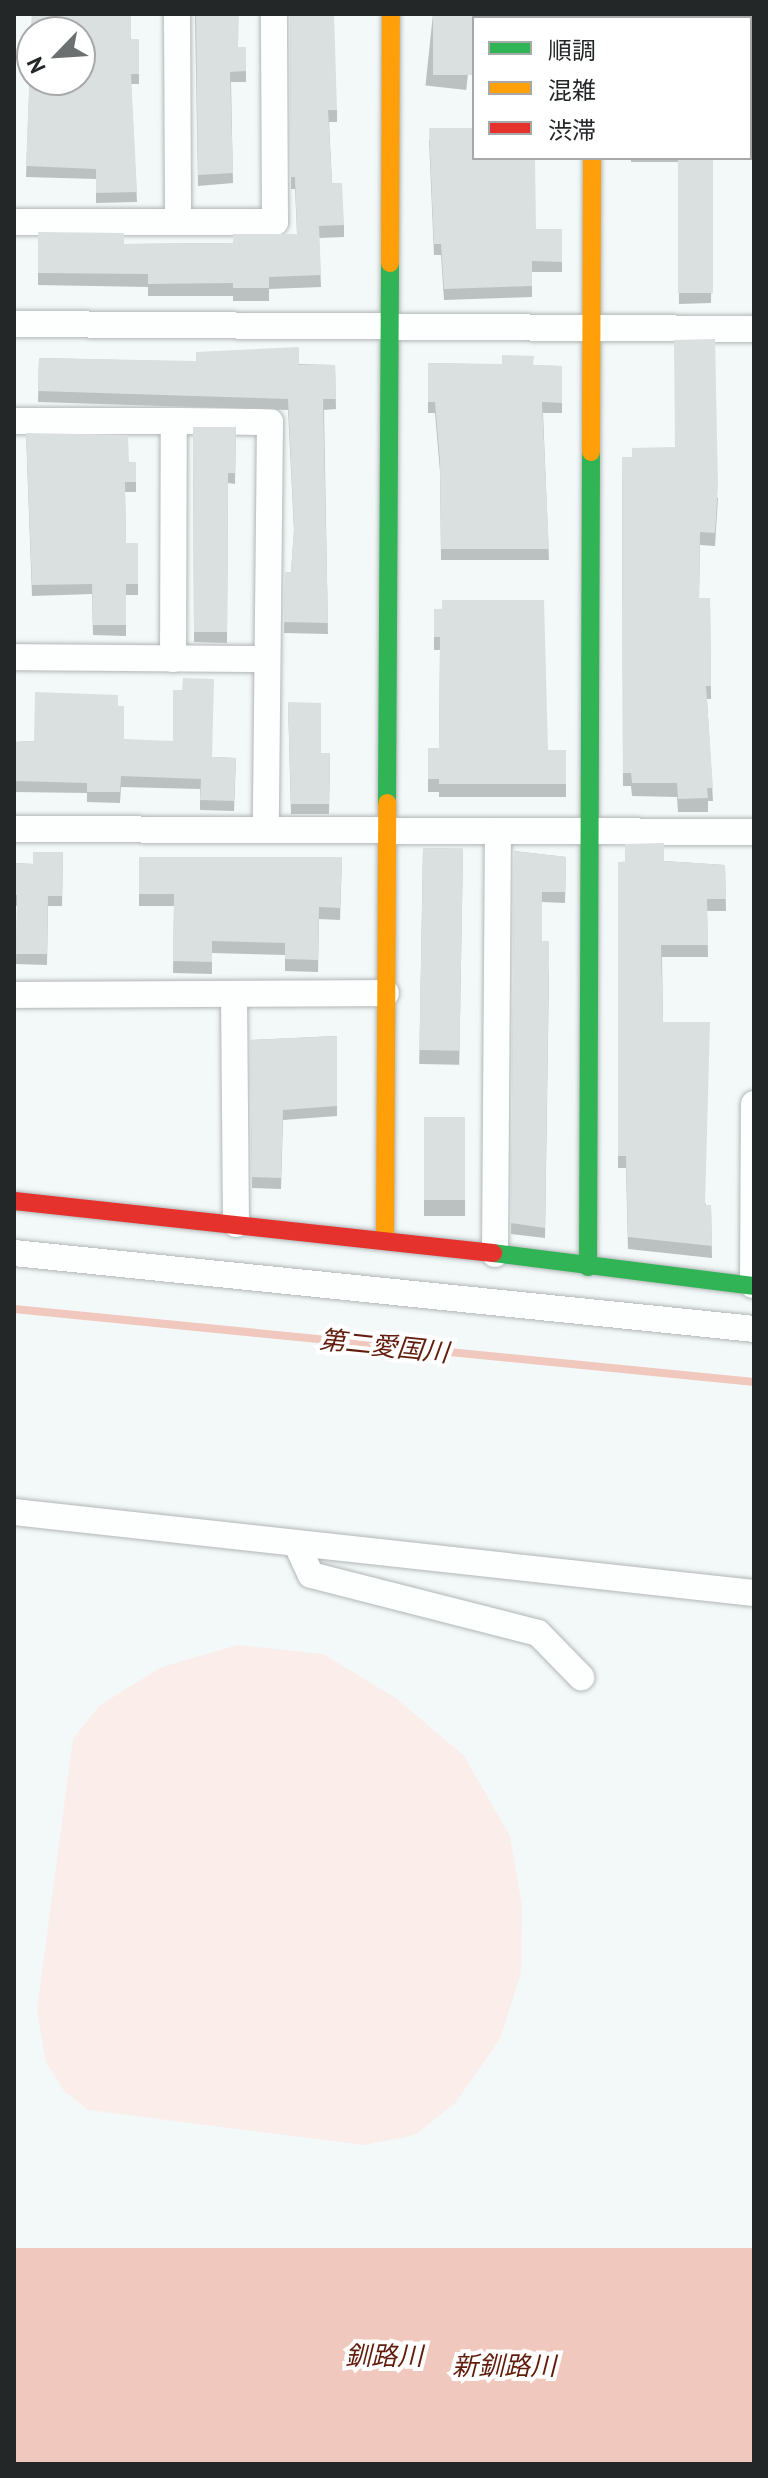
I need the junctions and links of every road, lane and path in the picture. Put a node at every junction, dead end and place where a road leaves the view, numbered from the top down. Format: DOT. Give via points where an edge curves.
graph roads {
  1 [pos="177,14"];
  2 [pos="274,14"];
  3 [pos="391,14"];
  4 [pos="592,160"];
  5 [pos="14,222"];
  6 [pos="178,222"];
  7 [pos="14,324"];
  8 [pos="391,327"];
  9 [pos="592,328"];
  10 [pos="754,329"];
  11 [pos="14,421"];
  12 [pos="174,421"];
  13 [pos="14,657"];
  14 [pos="173,659"];
  15 [pos="267,659"];
  16 [pos="14,829"];
  17 [pos="266,830"];
  18 [pos="386,830"];
  19 [pos="498,831"];
  20 [pos="591,831"];
  21 [pos="754,832"];
  22 [pos="386,993"];
  23 [pos="14,995"];
  24 [pos="234,995"];
  25 [pos="754,1104"];
  26 [pos="14,1201"];
  27 [pos="236,1224"];
  28 [pos="385,1239"];
  29 [pos="14,1253"];
  30 [pos="495,1254"];
  31 [pos="588,1267"];
  32 [pos="754,1286"];
  33 [pos="754,1329"];
  34 [pos="14,1512"];
  35 [pos="296,1543"];
  36 [pos="754,1593"];
  37 [pos="581,1677"];
  1 -- 6 [label="street"];
  2 -- 6 [label="street" via="275,222"];
  3 -- 8 [label="street"];
  4 -- 9 [label="street"];
  5 -- 6 [label="street"];
  7 -- 8 [label="street"];
  8 -- 9 [label="street"];
  8 -- 18 [label="street"];
  9 -- 10 [label="street"];
  9 -- 20 [label="street"];
  11 -- 12 [label="street"];
  12 -- 14 [label="street"];
  12 -- 15 [label="street" via="270,422"];
  13 -- 14 [label="street"];
  14 -- 15 [label="street"];
  15 -- 17 [label="street"];
  16 -- 17 [label="street"];
  17 -- 18 [label="street"];
  18 -- 19 [label="street"];
  18 -- 22 [label="street"];
  19 -- 20 [label="street"];
  19 -- 30 [label="street"];
  20 -- 21 [label="street"];
  20 -- 31 [label="street"];
  22 -- 24 [label="street"];
  22 -- 28 [label="street"];
  23 -- 24 [label="street"];
  24 -- 27 [label="street"];
  25 -- 32 [label="street"];
  26 -- 27 [label="street"];
  27 -- 28 [label="street"];
  28 -- 30 [label="street"];
  29 -- 33 [label="street"];
  30 -- 31 [label="street"];
  31 -- 32 [label="street"];
  34 -- 35 [label="street"];
  35 -- 36 [label="street"];
  35 -- 37 [label="street" via="311,1575 538,1633"];
}
